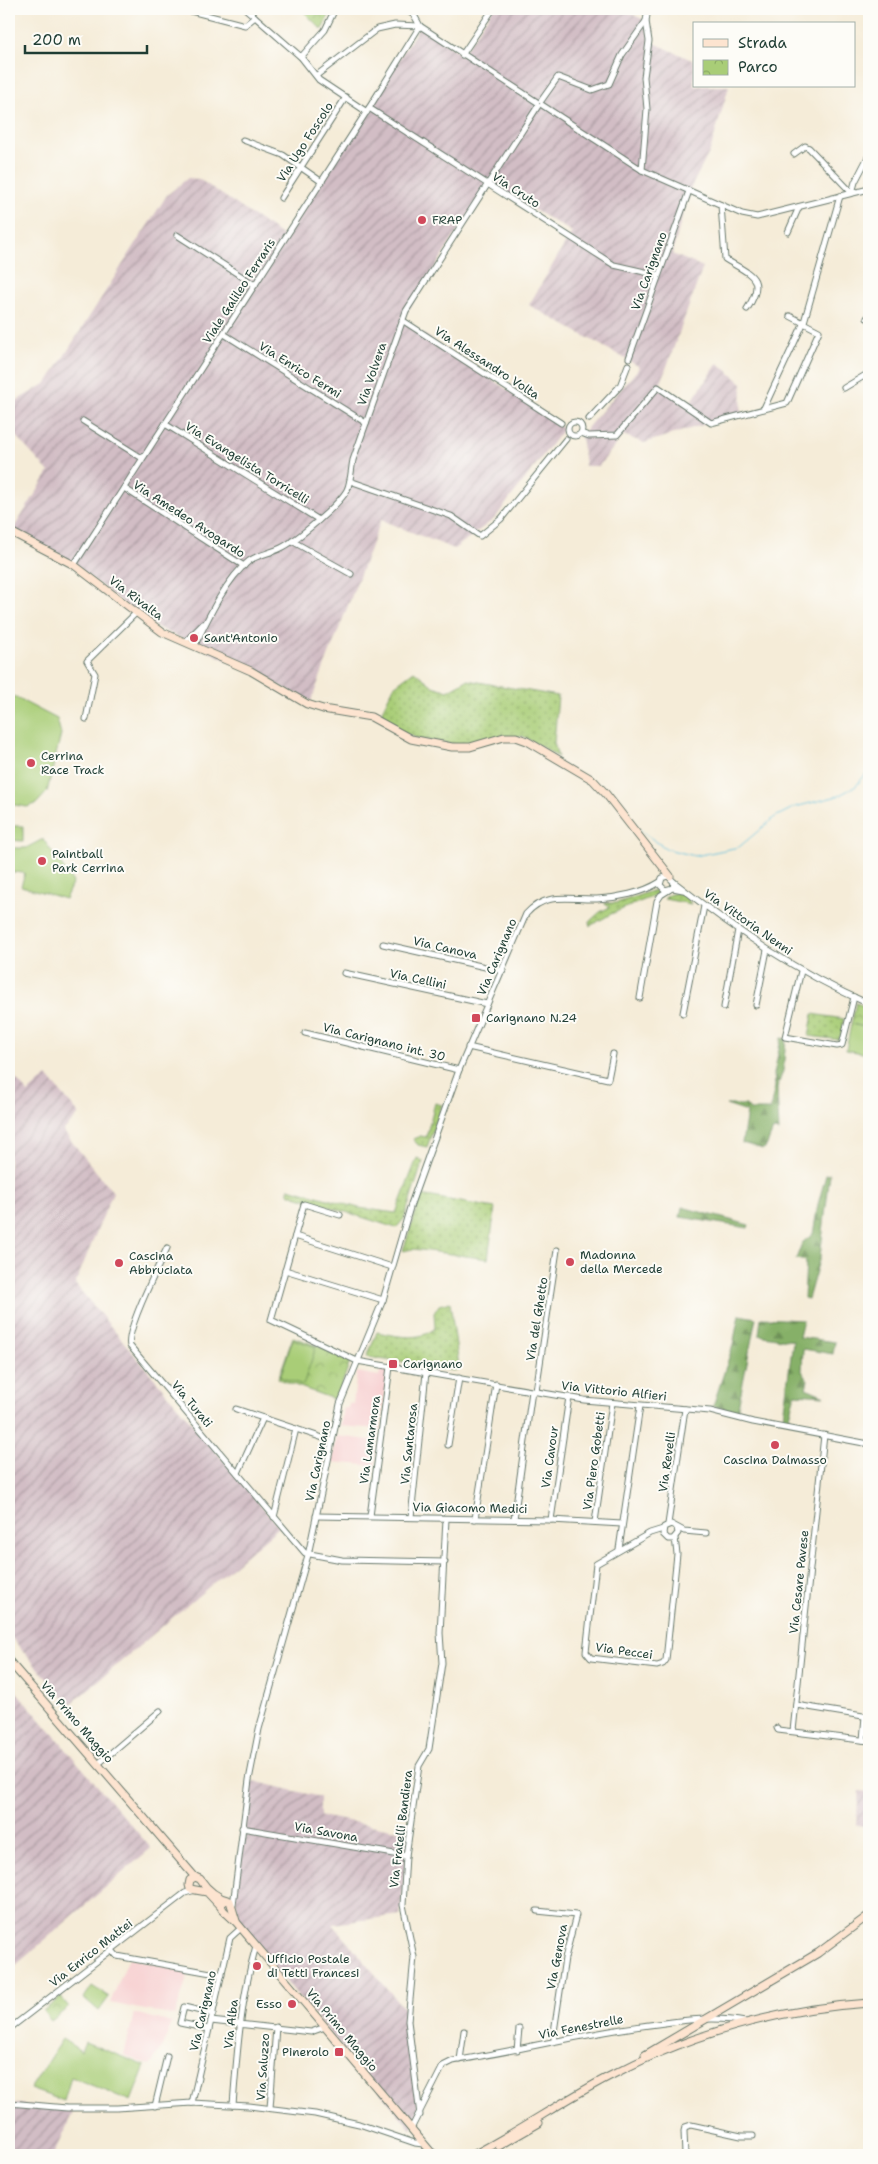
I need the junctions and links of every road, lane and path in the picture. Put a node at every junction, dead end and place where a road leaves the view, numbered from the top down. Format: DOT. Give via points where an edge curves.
graph roads {
  1 [pos="183,9"];
  2 [pos="246,9"];
  3 [pos="335,9"];
  4 [pos="404,9"];
  5 [pos="493,9"];
  6 [pos="648,9"];
  7 [pos="202,11"];
  8 [pos="255,17"];
  9 [pos="646,21"];
  10 [pos="420,26"];
  11 [pos="462,55"];
  12 [pos="301,57"];
  13 [pos="317,75"];
  14 [pos="346,97"];
  15 [pos="539,103"];
  16 [pos="368,110"];
  17 [pos="242,140"];
  18 [pos="794,154"];
  19 [pos="869,155"];
  20 [pos="300,167"];
  21 [pos="642,170"];
  22 [pos="322,182"];
  23 [pos="488,183"];
  24 [pos="869,189"];
  25 [pos="689,191"];
  26 [pos="852,193"];
  27 [pos="840,196"];
  28 [pos="281,198"];
  29 [pos="720,205"];
  30 [pos="798,207"];
  31 [pos="788,232"];
  32 [pos="176,235"];
  33 [pos="658,275"];
  34 [pos="255,285"];
  35 [pos="747,309"];
  36 [pos="790,316"];
  37 [pos="402,320"];
  38 [pos="804,322"];
  39 [pos="224,334"];
  40 [pos="629,358"];
  41 [pos="628,365"];
  42 [pos="869,373"];
  43 [pos="844,388"];
  44 [pos="764,408"];
  45 [pos="83,421"];
  46 [pos="570,422"];
  47 [pos="366,423"];
  48 [pos="562,423"];
  49 [pos="165,424"];
  50 [pos="581,428"];
  51 [pos="569,432"];
  52 [pos="142,458"];
  53 [pos="350,481"];
  54 [pos="124,488"];
  55 [pos="318,520"];
  56 [pos="9,531"];
  57 [pos="292,541"];
  58 [pos="74,566"];
  59 [pos="244,566"];
  60 [pos="351,574"];
  61 [pos="136,613"];
  62 [pos="207,620"];
  63 [pos="186,641"];
  64 [pos="195,646"];
  65 [pos="86,719"];
  66 [pos="670,878"];
  67 [pos="661,886"];
  68 [pos="671,889"];
  69 [pos="684,890"];
  70 [pos="661,895"];
  71 [pos="704,906"];
  72 [pos="738,930"];
  73 [pos="383,944"];
  74 [pos="767,950"];
  75 [pos="503,971"];
  76 [pos="801,971"];
  77 [pos="344,973"];
  78 [pos="854,997"];
  79 [pos="640,998"];
  80 [pos="487,1004"];
  81 [pos="869,1004"];
  82 [pos="756,1005"];
  83 [pos="724,1007"];
  84 [pos="683,1013"];
  85 [pos="305,1033"];
  86 [pos="468,1047"];
  87 [pos="614,1054"];
  88 [pos="459,1070"];
  89 [pos="340,1215"];
  90 [pos="295,1236"];
  91 [pos="167,1248"];
  92 [pos="557,1250"];
  93 [pos="392,1267"];
  94 [pos="285,1270"];
  95 [pos="383,1300"];
  96 [pos="357,1361"];
  97 [pos="390,1367"];
  98 [pos="426,1373"];
  99 [pos="459,1378"];
  100 [pos="496,1384"];
  101 [pos="534,1391"];
  102 [pos="569,1397"];
  103 [pos="612,1403"];
  104 [pos="640,1406"];
  105 [pos="236,1409"];
  106 [pos="685,1409"];
  107 [pos="263,1418"];
  108 [pos="296,1428"];
  109 [pos="824,1435"];
  110 [pos="332,1441"];
  111 [pos="869,1444"];
  112 [pos="448,1445"];
  113 [pos="238,1473"];
  114 [pos="274,1516"];
  115 [pos="316,1516"];
  116 [pos="370,1516"];
  117 [pos="412,1517"];
  118 [pos="446,1519"];
  119 [pos="476,1519"];
  120 [pos="514,1519"];
  121 [pos="551,1520"];
  122 [pos="595,1522"];
  123 [pos="622,1524"];
  124 [pos="670,1524"];
  125 [pos="663,1529"];
  126 [pos="650,1533"];
  127 [pos="706,1533"];
  128 [pos="675,1535"];
  129 [pos="664,1536"];
  130 [pos="619,1549"];
  131 [pos="308,1554"];
  132 [pos="445,1562"];
  133 [pos="9,1660"];
  134 [pos="796,1705"];
  135 [pos="160,1711"];
  136 [pos="867,1716"];
  137 [pos="777,1728"];
  138 [pos="793,1731"];
  139 [pos="863,1740"];
  140 [pos="869,1740"];
  141 [pos="98,1764"];
  142 [pos="242,1828"];
  143 [pos="406,1856"];
  144 [pos="193,1886"];
  145 [pos="234,1892"];
  146 [pos="223,1906"];
  147 [pos="232,1907"];
  148 [pos="538,1911"];
  149 [pos="869,1915"];
  150 [pos="239,1926"];
  151 [pos="256,1946"];
  152 [pos="112,1950"];
  153 [pos="222,1975"];
  154 [pos="869,2003"];
  155 [pos="869,2007"];
  156 [pos="213,2014"];
  157 [pos="706,2020"];
  158 [pos="211,2021"];
  159 [pos="745,2022"];
  160 [pos="240,2024"];
  161 [pos="276,2027"];
  162 [pos="325,2027"];
  163 [pos="9,2029"];
  164 [pos="209,2029"];
  165 [pos="519,2029"];
  166 [pos="464,2031"];
  167 [pos="554,2041"];
  168 [pos="517,2050"];
  169 [pos="167,2056"];
  170 [pos="460,2060"];
  171 [pos="630,2066"];
  172 [pos="9,2103"];
  173 [pos="192,2103"];
  174 [pos="233,2105"];
  175 [pos="155,2106"];
  176 [pos="270,2108"];
  177 [pos="420,2115"];
  178 [pos="411,2129"];
  179 [pos="753,2136"];
  180 [pos="423,2144"];
  181 [pos="432,2154"];
  182 [pos="473,2155"];
  183 [pos="483,2155"];
  184 [pos="684,2155"];
  1 -- 7 [label="street"];
  2 -- 8 [label="street, Via Cruto"];
  3 -- 12 [label="street" via="325,30"];
  4 -- 10 [label="street" via="414,15"];
  5 -- 11 [label="street"];
  6 -- 9 [label="street, Via Volvera"];
  7 -- 8 [label="street" via="245,25"];
  8 -- 12 [label="street, Via Cruto"];
  9 -- 15 [label="street, Via Volvera" via="622,55 609,84 592,90 558,77"];
  9 -- 21 [label="street" via="649,41 644,77 647,109"];
  10 -- 11 [label="street"];
  10 -- 13 [label="street" via="396,25 377,29"];
  10 -- 16 [label="street, Viale Galileo Ferraris"];
  11 -- 15 [label="street"];
  12 -- 13 [label="street, Via Cruto"];
  13 -- 14 [label="street, Via Cruto" via="319,80"];
  14 -- 16 [label="street, Via Cruto"];
  14 -- 20 [label="street, Via Ugo Foscolo"];
  15 -- 21 [label="street"];
  15 -- 23 [label="street, Via Volvera"];
  16 -- 22 [label="street, Viale Galileo Ferraris"];
  16 -- 23 [label="street, Via Cruto"];
  17 -- 20 [label="street" via="283,155"];
  18 -- 26 [label="street" via="805,146 809,148"];
  19 -- 26 [label="street"];
  20 -- 22 [label="street"];
  20 -- 28 [label="street, Via Ugo Foscolo"];
  21 -- 25 [label="street"];
  22 -- 34 [label="street, Viale Galileo Ferraris"];
  23 -- 33 [label="street, Via Cruto" via="614,266"];
  23 -- 37 [label="street, Via Volvera" via="415,294"];
  24 -- 26 [label="street"];
  25 -- 29 [label="street"];
  25 -- 33 [label="street, Via Carignano"];
  26 -- 27 [label="street"];
  27 -- 30 [label="street"];
  27 -- 38 [label="street"];
  29 -- 30 [label="street" via="757,218"];
  29 -- 35 [label="street" via="725,259 747,270 755,282 756,295"];
  30 -- 31 [label="street"];
  32 -- 34 [label="street"];
  33 -- 40 [label="street, Via Carignano"];
  34 -- 39 [label="street, Viale Galileo Ferraris"];
  36 -- 38 [label="street"];
  37 -- 47 [label="street, Via Volvera"];
  37 -- 48 [label="street, Via Alessandro Volta"];
  38 -- 44 [label="street"];
  38 -- 44 [label="street" via="819,330 789,401"];
  39 -- 47 [label="street, Via Enrico Fermi"];
  39 -- 49 [label="street, Viale Galileo Ferraris"];
  41 -- 50 [label="street" via="620,386"];
  42 -- 43 [label="street"];
  44 -- 50 [label="street" via="711,423 658,388 617,435 589,436"];
  45 -- 52 [label="street"];
  46 -- 48 [label="street"];
  46 -- 50 [label="street" via="575,421"];
  46 -- 51 [label="street"];
  47 -- 53 [label="street, Via Volvera" via="353,460"];
  48 -- 51 [label="street, Via Alessandro Volta"];
  49 -- 52 [label="street, Viale Galileo Ferraris"];
  49 -- 55 [label="street, Via Evangelista Torricelli"];
  50 -- 51 [label="street" via="578,435"];
  51 -- 53 [label="street" via="501,519 480,536 451,516"];
  52 -- 54 [label="street, Viale Galileo Ferraris"];
  53 -- 55 [label="street, Via Volvera" via="340,500"];
  54 -- 58 [label="street, Viale Galileo Ferraris"];
  54 -- 59 [label="street, Via Amedeo Avogardo"];
  55 -- 57 [label="street, Via Volvera"];
  56 -- 58 [label="main road, Via Rivalta"];
  57 -- 59 [label="street, Via Volvera"];
  57 -- 60 [label="street"];
  58 -- 61 [label="main road, Via Rivalta"];
  59 -- 62 [label="street, Via Volvera"];
  61 -- 63 [label="main road, Via Rivalta" via="162,632"];
  61 -- 65 [label="street" via="87,661 95,674"];
  62 -- 63 [label="street, Via Volvera"];
  62 -- 64 [label="street, Via Volvera"];
  63 -- 64 [label="main road, Via Rivalta"];
  64 -- 66 [label="main road, Via Rivalta" via="251,671 307,704 371,717 412,738 452,747 470,747 504,737 527,741 593,780"];
  66 -- 67 [label="street"];
  66 -- 68 [label="street"];
  66 -- 69 [label="street, Via Vittoria Nenni"];
  67 -- 68 [label="street, Via Vittoria Nenni"];
  67 -- 70 [label="street"];
  67 -- 75 [label="street, Via Carignano" via="596,899 554,898 533,906 526,914"];
  68 -- 69 [label="street, Via Vittoria Nenni"];
  68 -- 70 [label="street"];
  69 -- 71 [label="street, Via Vittoria Nenni"];
  70 -- 79 [label="street" via="657,901"];
  71 -- 72 [label="street, Via Vittoria Nenni"];
  71 -- 84 [label="street"];
  72 -- 74 [label="street, Via Vittoria Nenni"];
  72 -- 83 [label="street"];
  73 -- 75 [label="street, Via Canova"];
  74 -- 76 [label="street, Via Vittoria Nenni"];
  74 -- 82 [label="street"];
  75 -- 80 [label="street, Via Carignano"];
  76 -- 78 [label="street, Via Vittoria Nenni"];
  76 -- 78 [label="street" via="785,1037 842,1045"];
  77 -- 80 [label="street, Via Cellini"];
  78 -- 81 [label="street, Via Vittoria Nenni"];
  80 -- 86 [label="street, Via Carignano"];
  85 -- 88 [label="street, Via Carignano int. 30"];
  86 -- 87 [label="street" via="608,1079"];
  86 -- 88 [label="street, Via Carignano"];
  88 -- 93 [label="street, Via Carignano"];
  89 -- 90 [label="street" via="304,1204"];
  90 -- 93 [label="street"];
  90 -- 94 [label="street"];
  91 -- 113 [label="street, Via Turati" via="141,1305 130,1335 130,1346"];
  92 -- 101 [label="street, Via del Ghetto"];
  93 -- 95 [label="street, Via Carignano"];
  94 -- 95 [label="street"];
  94 -- 96 [label="street, Via Vittorio Alfieri" via="270,1320"];
  95 -- 96 [label="street, Via Carignano"];
  96 -- 97 [label="street, Via Vittorio Alfieri"];
  96 -- 110 [label="street, Via Carignano" via="340,1404"];
  97 -- 98 [label="street, Via Vittorio Alfieri"];
  97 -- 116 [label="street, Via Lamarmora"];
  98 -- 99 [label="street, Via Vittorio Alfieri"];
  98 -- 117 [label="street, Via Santarosa"];
  99 -- 100 [label="street, Via Vittorio Alfieri"];
  99 -- 112 [label="street"];
  100 -- 101 [label="street, Via Vittorio Alfieri"];
  100 -- 119 [label="street"];
  101 -- 102 [label="street, Via Vittorio Alfieri"];
  101 -- 120 [label="street, Via del Ghetto"];
  102 -- 103 [label="street, Via Vittorio Alfieri"];
  102 -- 121 [label="street, Via Cavour"];
  103 -- 104 [label="street, Via Vittorio Alfieri"];
  103 -- 122 [label="street, Via Piero Gobetti"];
  104 -- 106 [label="street, Via Vittorio Alfieri"];
  104 -- 123 [label="street"];
  105 -- 107 [label="street"];
  106 -- 109 [label="street, Via Vittorio Alfieri" via="710,1411"];
  106 -- 124 [label="street, Via Revelli"];
  107 -- 108 [label="street"];
  107 -- 113 [label="street"];
  108 -- 110 [label="street"];
  108 -- 114 [label="street"];
  109 -- 111 [label="street, Via Vittorio Alfieri"];
  109 -- 134 [label="street, Via Cesare Pavese"];
  110 -- 115 [label="street, Via Carignano"];
  113 -- 114 [label="street, Via Turati"];
  114 -- 131 [label="street, Via Turati"];
  115 -- 116 [label="street, Via Giacomo Medici"];
  115 -- 131 [label="street, Via Carignano"];
  116 -- 117 [label="street, Via Giacomo Medici"];
  117 -- 118 [label="street, Via Giacomo Medici"];
  118 -- 119 [label="street, Via Giacomo Medici"];
  118 -- 132 [label="street, Via Fratelli Bandiera"];
  119 -- 120 [label="street, Via Giacomo Medici"];
  120 -- 121 [label="street, Via Giacomo Medici"];
  121 -- 122 [label="street, Via Giacomo Medici"];
  122 -- 123 [label="street, Via Giacomo Medici"];
  123 -- 130 [label="street"];
  124 -- 125 [label="street, Via Revelli"];
  124 -- 128 [label="street"];
  125 -- 126 [label="street, Via Peccei"];
  125 -- 129 [label="street"];
  126 -- 129 [label="street"];
  126 -- 130 [label="street, Via Peccei"];
  127 -- 128 [label="street" via="684,1531"];
  128 -- 129 [label="street"];
  128 -- 130 [label="street, Via Peccei" via="677,1546 666,1660 658,1666 591,1658 586,1652 596,1564"];
  131 -- 132 [label="street" via="342,1560"];
  131 -- 142 [label="street, Via Carignano" via="259,1729"];
  132 -- 143 [label="street, Via Fratelli Bandiera" via="440,1633 442,1663 429,1749 419,1766"];
  133 -- 141 [label="main road, Via Primo Maggio"];
  134 -- 136 [label="street"];
  134 -- 138 [label="street, Via Cesare Pavese"];
  135 -- 141 [label="street"];
  136 -- 139 [label="street"];
  137 -- 138 [label="street"];
  138 -- 139 [label="street"];
  139 -- 140 [label="street"];
  141 -- 144 [label="main road, Via Primo Maggio" via="186,1865"];
  142 -- 143 [label="street, Via Savona"];
  142 -- 145 [label="street, Via Carignano"];
  143 -- 177 [label="street, Via Fratelli Bandiera" via="403,1904 414,1957 408,2021"];
  144 -- 146 [label="main road, Via Primo Maggio" via="207,1892"];
  144 -- 152 [label="street, Via Enrico Mattei"];
  145 -- 146 [label="street"];
  145 -- 147 [label="street, Via Carignano"];
  146 -- 147 [label="main road" via="228,1912"];
  146 -- 150 [label="main road, Via Primo Maggio"];
  147 -- 150 [label="main road, Via Primo Maggio"];
  148 -- 167 [label="street, Via Genova" via="576,1915 565,1958"];
  149 -- 157 [label="main road" via="818,1953"];
  150 -- 151 [label="main road, Via Primo Maggio"];
  150 -- 153 [label="street, Via Carignano" via="230,1938"];
  151 -- 160 [label="street, Via Alba"];
  151 -- 162 [label="main road, Via Primo Maggio"];
  152 -- 153 [label="street" via="117,1956"];
  152 -- 163 [label="street, Via Enrico Mattei"];
  153 -- 156 [label="street, Via Carignano"];
  154 -- 159 [label="main road" via="799,2010"];
  155 -- 183 [label="main road" via="774,2019 686,2046 608,2082"];
  156 -- 158 [label="street, Via Carignano"];
  156 -- 164 [label="street" via="184,2007 180,2023"];
  157 -- 159 [label="street, Via Fenestrelle"];
  157 -- 167 [label="street, Via Fenestrelle" via="622,2028"];
  157 -- 171 [label="main road"];
  158 -- 160 [label="street"];
  158 -- 164 [label="street, Via Carignano"];
  159 -- 171 [label="main road" via="685,2042"];
  160 -- 161 [label="street"];
  160 -- 174 [label="street, Via Alba"];
  161 -- 162 [label="street" via="311,2032"];
  161 -- 176 [label="street, Via Saluzzo"];
  162 -- 178 [label="main road, Via Primo Maggio"];
  164 -- 173 [label="street, Via Carignano"];
  165 -- 168 [label="street"];
  166 -- 170 [label="street"];
  167 -- 168 [label="street, Via Fenestrelle"];
  168 -- 170 [label="street, Via Fenestrelle"];
  169 -- 175 [label="street"];
  170 -- 177 [label="street, Via Fenestrelle" via="443,2066"];
  171 -- 182 [label="main road"];
  172 -- 175 [label="street" via="67,2108"];
  173 -- 174 [label="street"];
  173 -- 175 [label="street"];
  174 -- 176 [label="street"];
  176 -- 180 [label="street" via="359,2124"];
  177 -- 178 [label="street, Via Fenestrelle"];
  178 -- 180 [label="main road, Via Primo Maggio"];
  179 -- 184 [label="street" via="691,2125 684,2131"];
  180 -- 181 [label="main road, Via Primo Maggio"];
}
